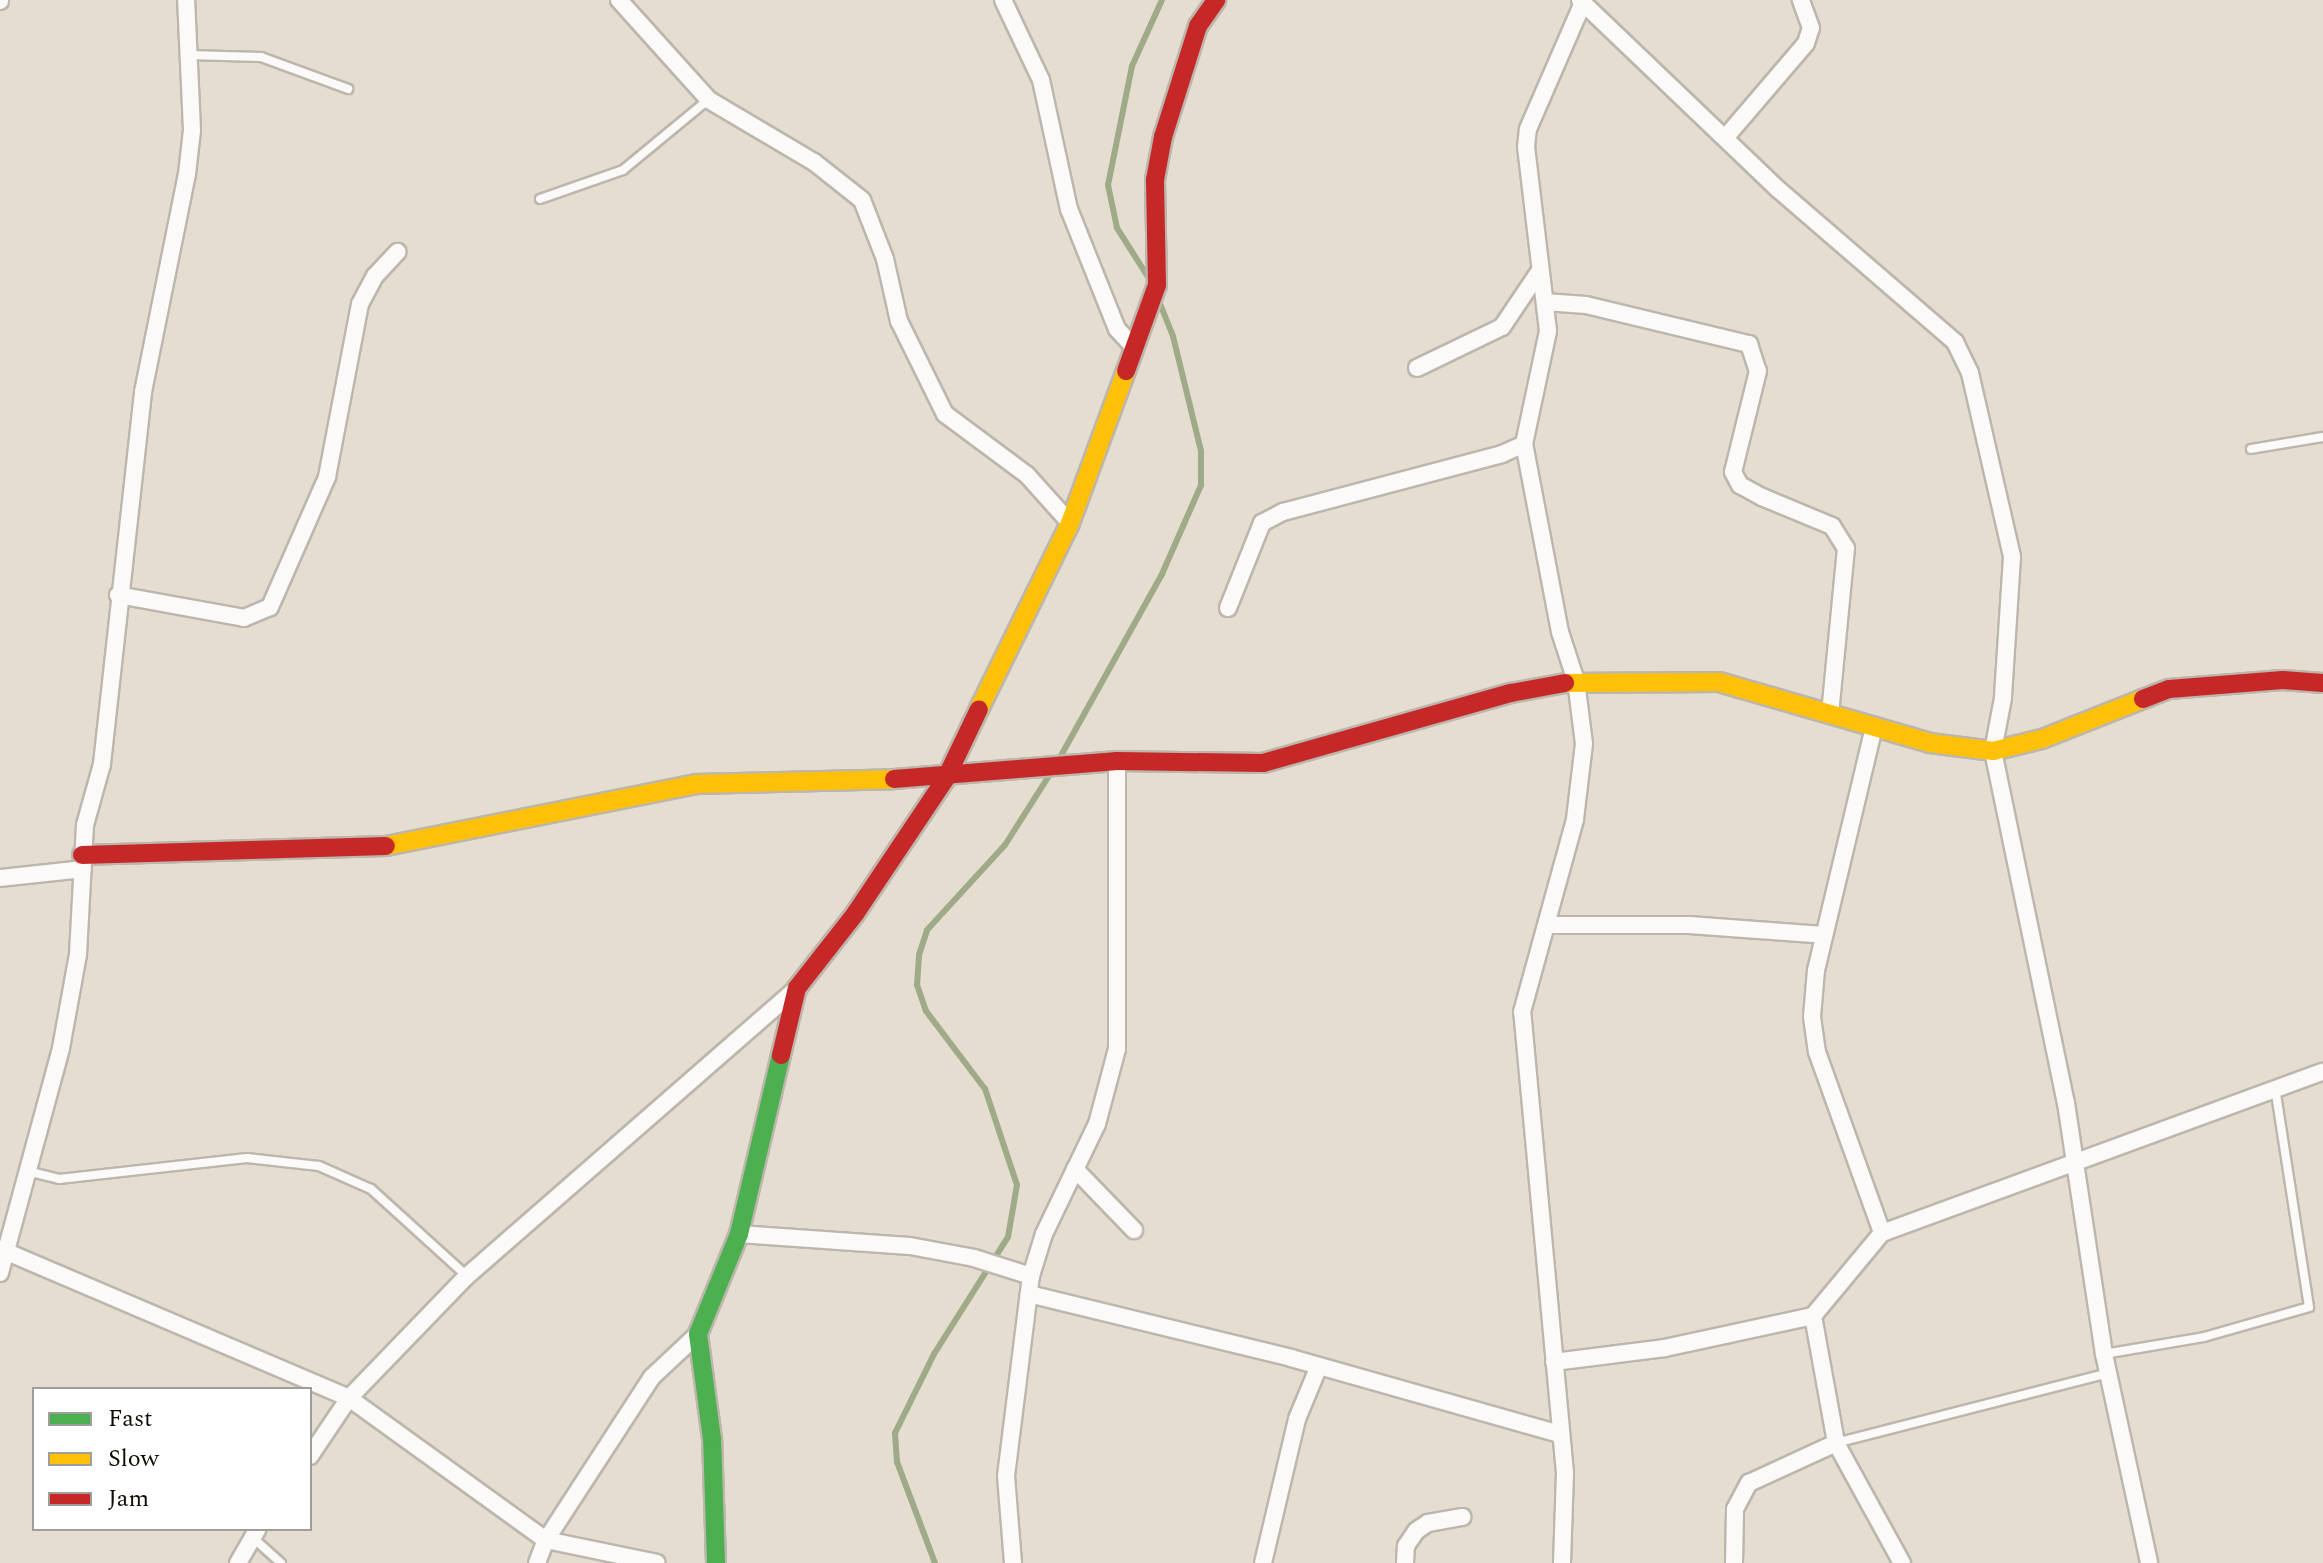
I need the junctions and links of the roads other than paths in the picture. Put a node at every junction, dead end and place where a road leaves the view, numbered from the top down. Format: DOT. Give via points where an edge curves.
graph roads {
  1 [pos="186,0"];
  2 [pos="619,0"];
  3 [pos="1003,0"];
  4 [pos="1216,0"];
  5 [pos="1801,0"];
  6 [pos="1581,3"];
  7 [pos="187,55"];
  8 [pos="348,89"];
  9 [pos="709,100"];
  10 [pos="1725,138"];
  11 [pos="540,199"];
  12 [pos="397,252"];
  13 [pos="1539,272"];
  14 [pos="1545,302"];
  15 [pos="1138,340"];
  16 [pos="1417,368"];
  17 [pos="2323,437"];
  18 [pos="1524,444"];
  19 [pos="2251,449"];
  20 [pos="1070,523"];
  21 [pos="118,595"];
  22 [pos="1228,608"];
  23 [pos="1576,681"];
  24 [pos="2323,683"];
  25 [pos="1830,714"];
  26 [pos="1874,727"];
  27 [pos="1993,751"];
  28 [pos="1117,761"];
  29 [pos="946,778"];
  30 [pos="82,862"];
  31 [pos="0,878"];
  32 [pos="1547,925"];
  33 [pos="1824,935"];
  34 [pos="797,988"];
  35 [pos="2323,1072"];
  36 [pos="2275,1086"];
  37 [pos="2075,1162"];
  38 [pos="1075,1169"];
  39 [pos="27,1171"];
  40 [pos="1134,1230"];
  41 [pos="1882,1233"];
  42 [pos="739,1234"];
  43 [pos="3,1250"];
  44 [pos="0,1273"];
  45 [pos="467,1276"];
  46 [pos="1031,1276"];
  47 [pos="1029,1294"];
  48 [pos="1813,1316"];
  49 [pos="698,1334"];
  50 [pos="2104,1354"];
  51 [pos="1554,1362"];
  52 [pos="1319,1366"];
  53 [pos="2108,1373"];
  54 [pos="349,1398"];
  55 [pos="1560,1434"];
  56 [pos="1836,1443"];
  57 [pos="312,1453"];
  58 [pos="1462,1517"];
  59 [pos="255,1533"];
  60 [pos="546,1540"];
  61 [pos="238,1563"];
  62 [pos="281,1563"];
  63 [pos="537,1563"];
  64 [pos="657,1563"];
  65 [pos="716,1563"];
  66 [pos="1013,1563"];
  67 [pos="1263,1563"];
  68 [pos="1405,1563"];
  69 [pos="1562,1563"];
  70 [pos="1734,1563"];
  71 [pos="1902,1563"];
  72 [pos="2149,1563"];
  1 -- 7 [label="street"];
  2 -- 9 [label="street"];
  3 -- 15 [label="street" via="1041,80 1069,209 1117,329"];
  4 -- 15 [label="street" via="1198,26 1163,137 1155,180 1157,285"];
  5 -- 10 [label="street" via="1811,28 1806,43"];
  6 -- 10 [label="street" via="1642,54"];
  6 -- 13 [label="street" via="1526,137"];
  7 -- 8 [label="lane" via="261,57"];
  7 -- 21 [label="street" via="192,130 187,174 143,392"];
  9 -- 11 [label="lane" via="623,170"];
  9 -- 20 [label="street" via="814,162 862,200 885,259 899,321 945,414 1027,475"];
  10 -- 27 [label="street" via="1955,342 1970,373 2012,557 2003,698"];
  12 -- 21 [label="street" via="375,276 360,304 327,477 270,607 244,618"];
  13 -- 14 [label="street"];
  13 -- 16 [label="street" via="1502,327"];
  14 -- 18 [label="street" via="1546,350"];
  14 -- 25 [label="street" via="1586,305 1749,344 1758,371 1733,472 1740,485 1762,497 1832,526 1846,548"];
  15 -- 20 [label="street"];
  17 -- 19 [label="lane"];
  18 -- 22 [label="street" via="1283,512 1262,523"];
  18 -- 23 [label="street" via="1560,632"];
  20 -- 29 [label="street"];
  21 -- 30 [label="street" via="102,764"];
  23 -- 25 [label="street" via="1700,680"];
  23 -- 28 [label="street" via="1511,693 1263,763"];
  23 -- 32 [label="street" via="1584,744 1581,782"];
  24 -- 27 [label="street" via="2283,680 2169,689 2042,739"];
  25 -- 26 [label="street"];
  26 -- 27 [label="street" via="1930,743"];
  26 -- 33 [label="street"];
  27 -- 37 [label="street"];
  28 -- 29 [label="street"];
  28 -- 38 [label="street" via="1117,1049 1112,1080"];
  29 -- 30 [label="street" via="668,786 393,846"];
  29 -- 34 [label="street" via="855,914"];
  30 -- 31 [label="street"];
  30 -- 39 [label="street" via="78,954 64,1035"];
  32 -- 33 [label="street" via="1689,925"];
  32 -- 51 [label="street" via="1522,1012"];
  33 -- 41 [label="street" via="1813,993 1817,1052"];
  34 -- 42 [label="street"];
  34 -- 45 [label="street"];
  35 -- 36 [label="street"];
  36 -- 37 [label="street"];
  36 -- 50 [label="lane" via="2309,1307 2204,1337"];
  37 -- 41 [label="street"];
  37 -- 50 [label="street"];
  38 -- 40 [label="street"];
  38 -- 46 [label="street"];
  39 -- 43 [label="street"];
  39 -- 45 [label="lane" via="59,1179 247,1158 319,1166 371,1189"];
  41 -- 48 [label="street"];
  42 -- 46 [label="street" via="863,1241 974,1258"];
  42 -- 49 [label="street"];
  43 -- 44 [label="street"];
  43 -- 54 [label="street"];
  45 -- 54 [label="street"];
  46 -- 47 [label="street"];
  47 -- 52 [label="street"];
  47 -- 66 [label="street" via="1007,1461"];
  48 -- 51 [label="street" via="1665,1348"];
  48 -- 56 [label="street"];
  49 -- 60 [label="street" via="652,1377"];
  49 -- 65 [label="street" via="712,1439"];
  50 -- 53 [label="street"];
  51 -- 55 [label="street"];
  52 -- 55 [label="street"];
  52 -- 67 [label="street" via="1297,1419"];
  53 -- 56 [label="lane"];
  53 -- 72 [label="street"];
  54 -- 57 [label="street"];
  54 -- 60 [label="street"];
  55 -- 69 [label="street" via="1567,1519"];
  56 -- 70 [label="street" via="1749,1483 1735,1509"];
  56 -- 71 [label="street"];
  58 -- 68 [label="street" via="1428,1523 1416,1531 1406,1546"];
  59 -- 61 [label="street"];
  59 -- 62 [label="lane"];
  60 -- 63 [label="street"];
  60 -- 64 [label="street"];
}
